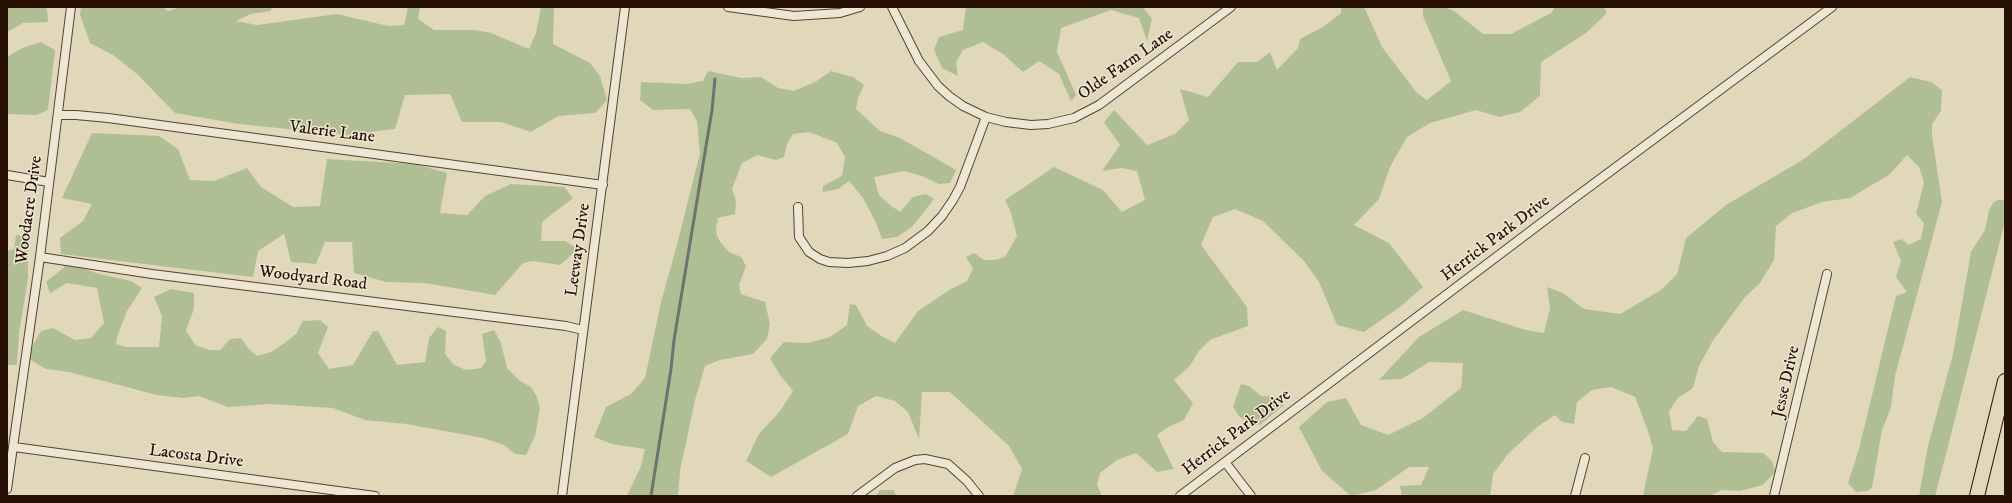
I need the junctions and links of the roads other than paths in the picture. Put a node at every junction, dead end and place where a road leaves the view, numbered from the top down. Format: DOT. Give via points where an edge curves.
graph roads {
  1 [pos="71,7"];
  2 [pos="625,7"];
  3 [pos="728,7"];
  4 [pos="860,7"];
  5 [pos="892,7"];
  6 [pos="1231,7"];
  7 [pos="1832,7"];
  8 [pos="58,115"];
  9 [pos="986,117"];
  10 [pos="7,175"];
  11 [pos="49,182"];
  12 [pos="603,184"];
  13 [pos="798,207"];
  14 [pos="40,257"];
  15 [pos="1827,274"];
  16 [pos="583,330"];
  17 [pos="2005,381"];
  18 [pos="14,447"];
  19 [pos="1585,458"];
  20 [pos="1225,462"];
  21 [pos="7,489"];
  22 [pos="375,496"];
  23 [pos="562,496"];
  24 [pos="857,496"];
  25 [pos="979,496"];
  26 [pos="1180,496"];
  27 [pos="1251,496"];
  28 [pos="1575,496"];
  29 [pos="1774,496"];
  30 [pos="1977,496"];
  1 -- 8 [label="street, Woodacre Drive"];
  2 -- 12 [label="street, Leeway Drive"];
  3 -- 4 [label="street" via="794,16 840,13"];
  5 -- 9 [label="street, Olde Farm Lane" via="928,74 949,96"];
  6 -- 9 [label="street, Olde Farm Lane" via="1099,105 1083,114 1048,124 1031,125"];
  7 -- 20 [label="street, Herrick Park Drive"];
  8 -- 11 [label="street, Woodacre Drive"];
  8 -- 12 [label="street, Valerie Lane" via="108,118"];
  9 -- 13 [label="street" via="953,200 928,231 905,248 868,261 848,263 820,259 809,252 799,237"];
  10 -- 11 [label="street"];
  11 -- 14 [label="street, Woodacre Drive"];
  12 -- 16 [label="street, Leeway Drive"];
  14 -- 16 [label="street, Woodyard Road"];
  14 -- 18 [label="street, Woodacre Drive"];
  15 -- 29 [label="street, Jesse Drive"];
  16 -- 23 [label="street, Leeway Drive"];
  17 -- 30 [label="highway"];
  18 -- 21 [label="street, Woodacre Drive"];
  18 -- 22 [label="street, Lacosta Drive"];
  19 -- 28 [label="street"];
  20 -- 26 [label="street, Herrick Park Drive"];
  20 -- 27 [label="street"];
  24 -- 25 [label="street" via="895,468 925,459 948,464 968,481"];
}
